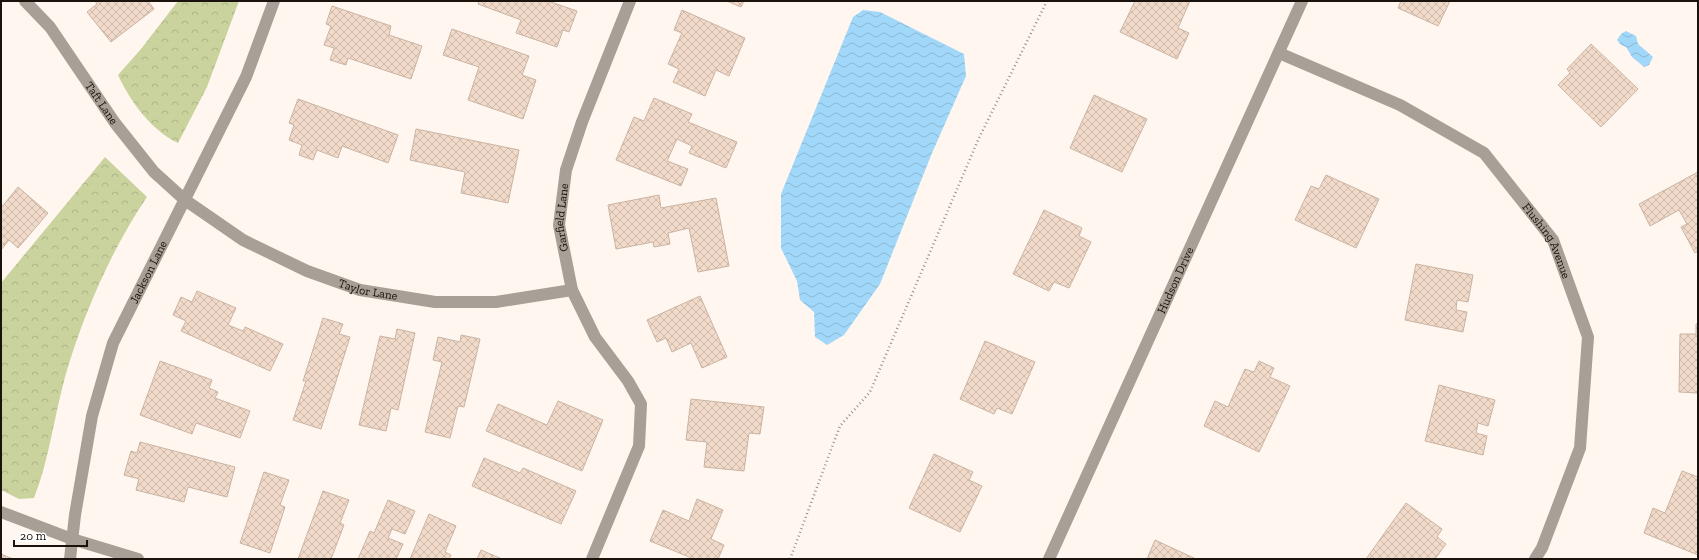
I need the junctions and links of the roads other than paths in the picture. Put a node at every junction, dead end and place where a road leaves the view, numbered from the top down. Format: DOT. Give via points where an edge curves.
graph roads {
  1 [pos="25,1"];
  2 [pos="274,1"];
  3 [pos="630,1"];
  4 [pos="1302,1"];
  5 [pos="1279,53"];
  6 [pos="185,200"];
  7 [pos="572,290"];
  8 [pos="1,512"];
  9 [pos="72,539"];
  10 [pos="70,559"];
  11 [pos="138,559"];
  12 [pos="592,559"];
  13 [pos="1049,559"];
  14 [pos="1535,559"];
  1 -- 6 [label="street, Taft Lane" via="50,27 120,130 154,172"];
  2 -- 6 [label="street, Jackson Lane" via="246,77"];
  3 -- 7 [label="street, Garfield Lane" via="582,122 566,170 559,225"];
  4 -- 5 [label="street, Hudson Drive"];
  5 -- 13 [label="street, Hudson Drive"];
  5 -- 14 [label="street, Flushing Avenue" via="1400,105 1484,153 1553,240 1588,337 1580,448 1542,548"];
  6 -- 7 [label="street, Taylor Lane" via="243,240 307,271 360,290 434,302 496,302"];
  6 -- 9 [label="street, Jackson Lane" via="113,343 92,416"];
  7 -- 12 [label="street, Garfield Lane" via="595,337 628,381 641,404 639,446"];
  8 -- 9 [label="street"];
  9 -- 10 [label="street, Jackson Lane"];
  9 -- 11 [label="street"];
}
